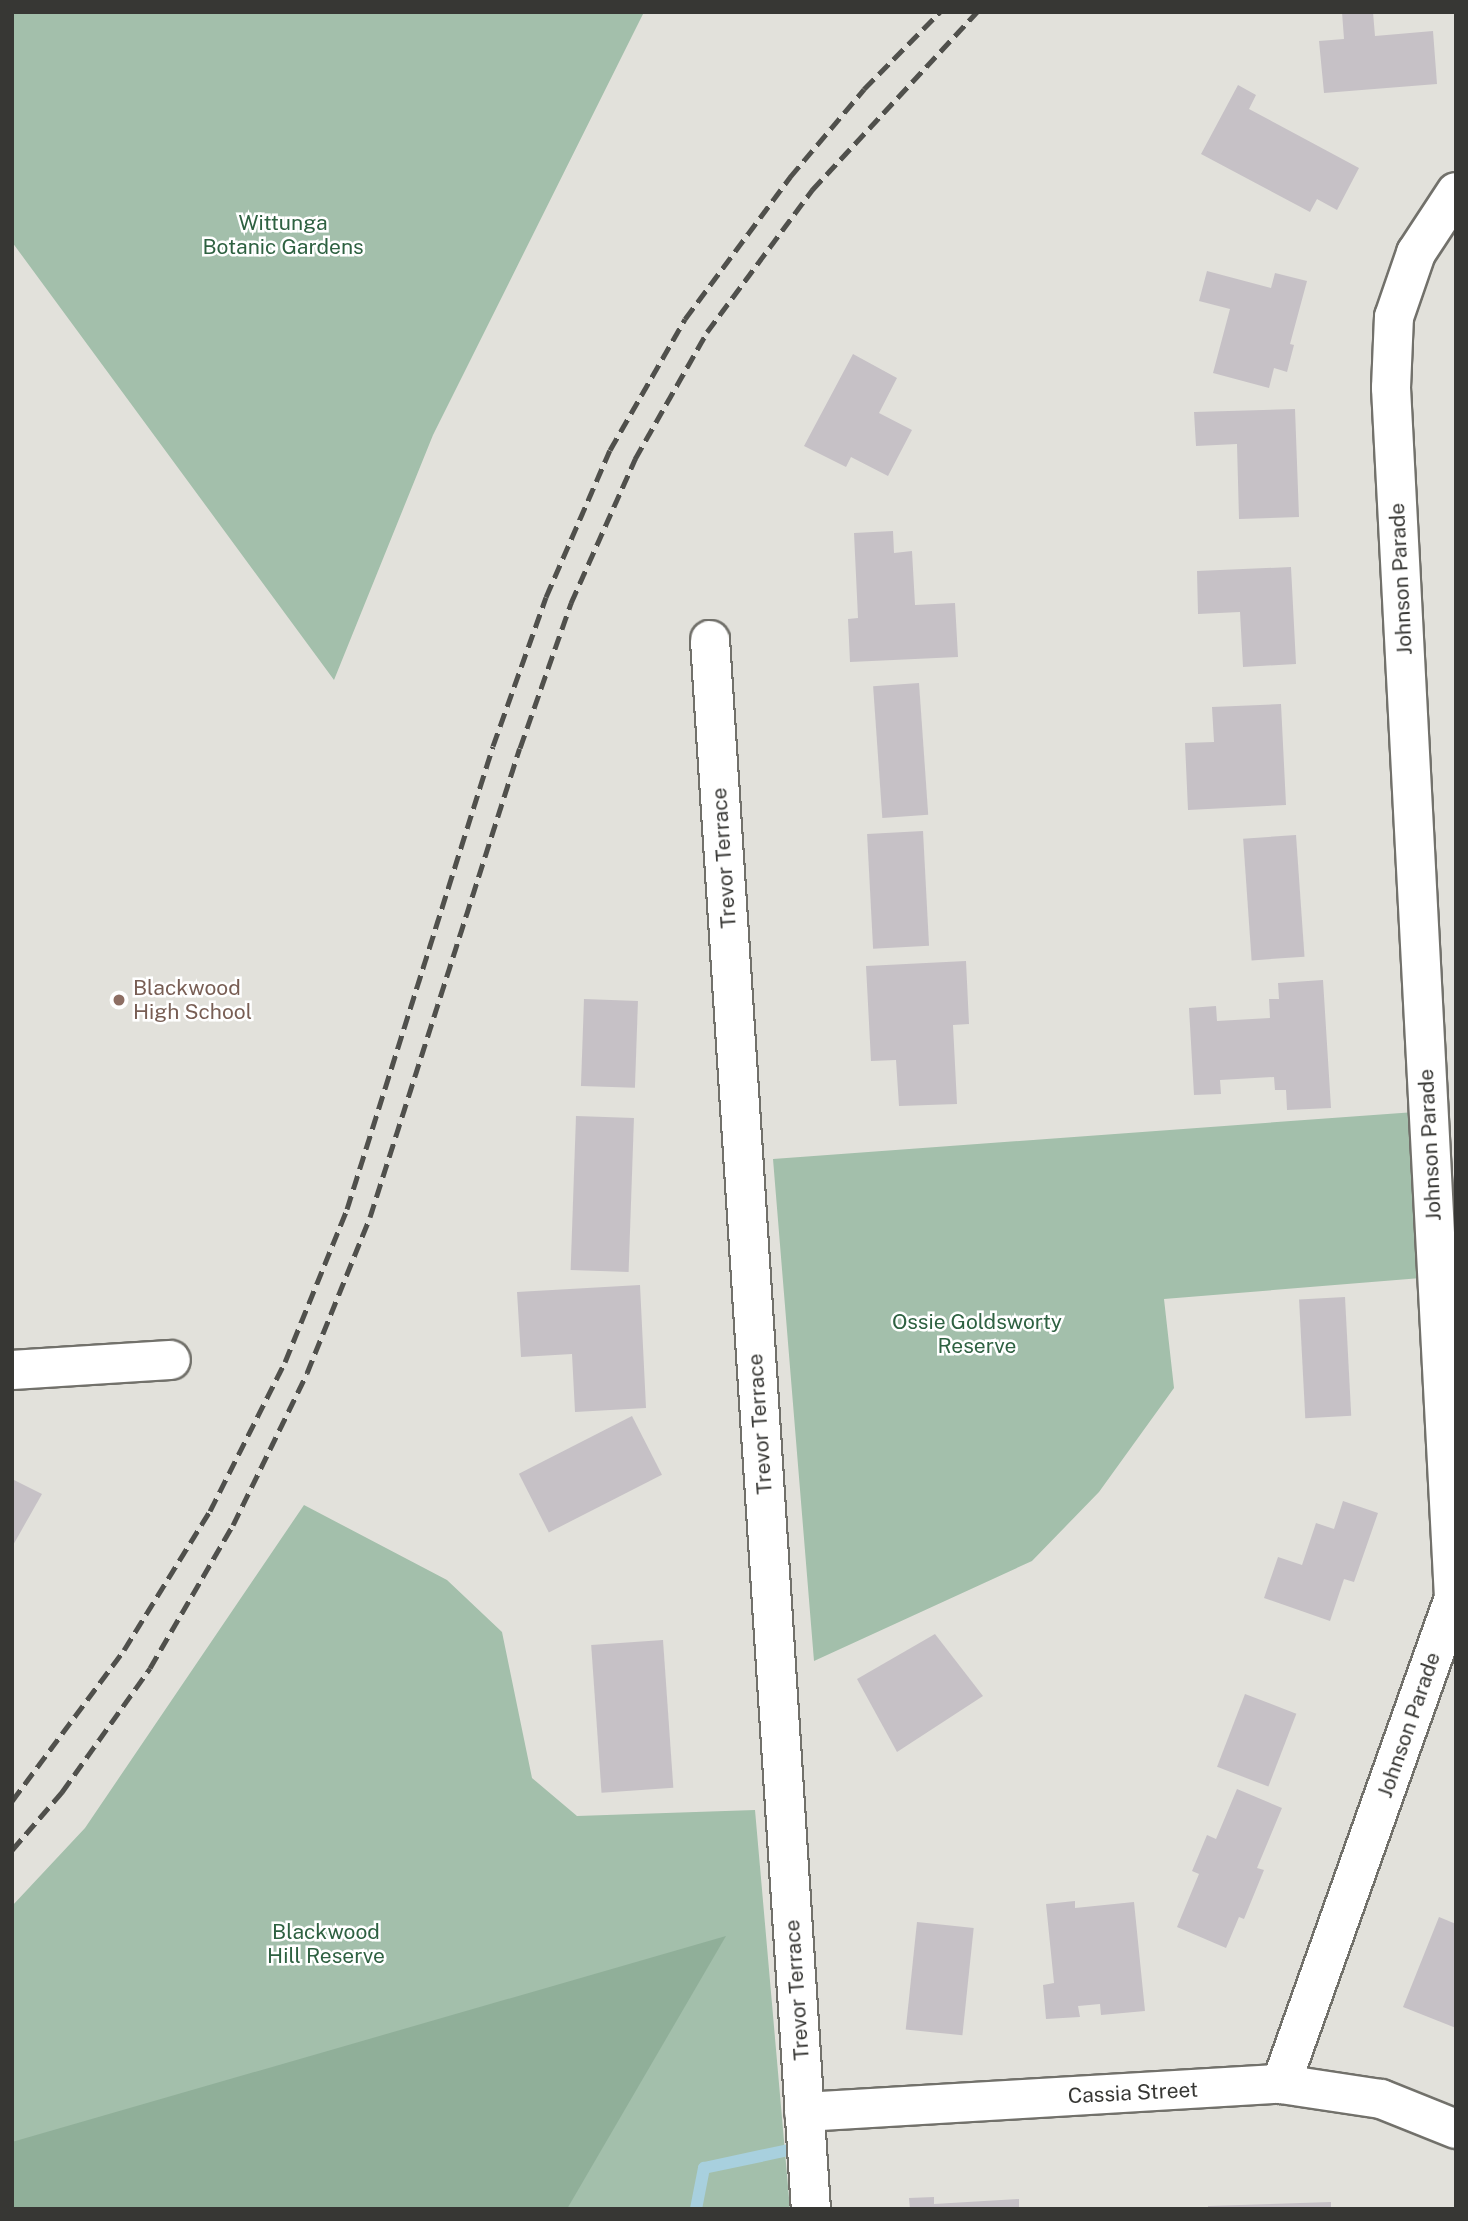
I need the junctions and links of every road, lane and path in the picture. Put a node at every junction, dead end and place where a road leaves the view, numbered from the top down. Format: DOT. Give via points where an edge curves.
graph roads {
  1 [pos="1456,192"];
  2 [pos="710,640"];
  3 [pos="171,1360"];
  4 [pos="12,1370"];
  5 [pos="1455,1598"];
  6 [pos="1281,2084"];
  7 [pos="804,2112"];
  8 [pos="1456,2129"];
  9 [pos="811,2209"];
  1 -- 5 [label="street, Johnson Parade" via="1416,253 1394,317 1391,388"];
  2 -- 7 [label="street, Trevor Terrace"];
  3 -- 4 [label="street"];
  5 -- 6 [label="street, Johnson Parade"];
  6 -- 7 [label="street, Cassia Street"];
  6 -- 8 [label="street, Cassia Street" via="1381,2099"];
  7 -- 9 [label="street, Trevor Terrace"];
}
